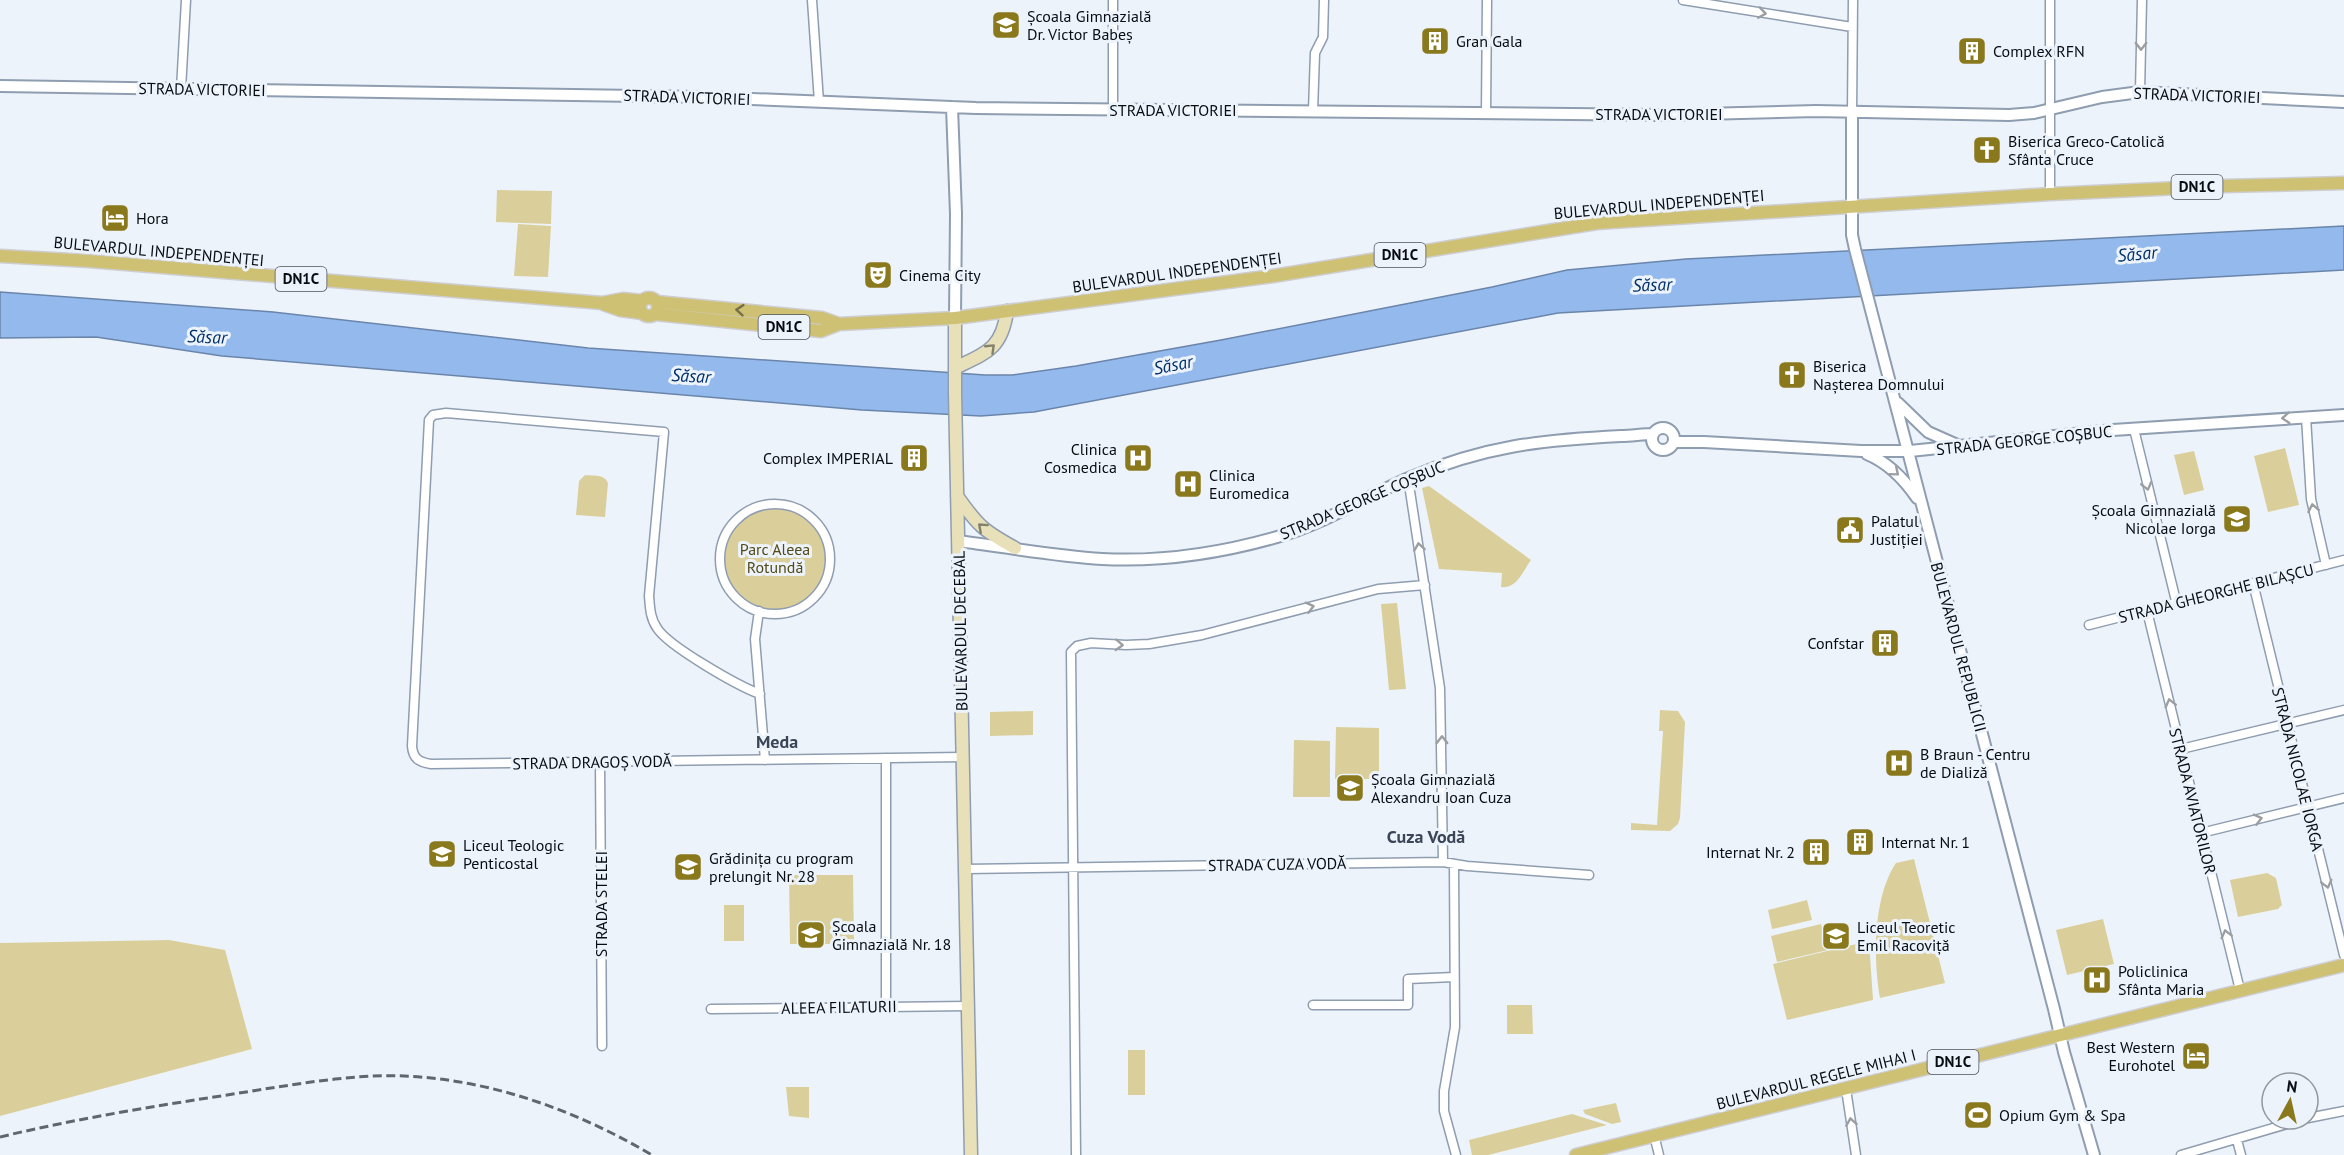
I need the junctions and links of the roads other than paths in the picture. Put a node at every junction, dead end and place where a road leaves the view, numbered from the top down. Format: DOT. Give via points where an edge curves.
graph roads {
  1 [pos="186,0"];
  2 [pos="812,0"];
  3 [pos="1113,0"];
  4 [pos="1324,0"];
  5 [pos="1487,0"];
  6 [pos="1683,0"];
  7 [pos="1852,0"];
  8 [pos="2050,0"];
  9 [pos="2142,0"];
  10 [pos="1852,27"];
  11 [pos="0,86"];
  12 [pos="181,89"];
  13 [pos="2140,92"];
  14 [pos="819,102"];
  15 [pos="2344,102"];
  16 [pos="952,107"];
  17 [pos="1113,110"];
  18 [pos="1313,111"];
  19 [pos="2050,111"];
  20 [pos="1486,113"];
  21 [pos="1852,113"];
  22 [pos="2344,183"];
  23 [pos="2050,194"];
  24 [pos="1854,207"];
  25 [pos="0,256"];
  26 [pos="1007,311"];
  27 [pos="955,318"];
  28 [pos="955,368"];
  29 [pos="1897,402"];
  30 [pos="2344,415"];
  31 [pos="2306,417"];
  32 [pos="2134,429"];
  33 [pos="1652,438"];
  34 [pos="1673,438"];
  35 [pos="1958,445"];
  36 [pos="1910,451"];
  37 [pos="1861,452"];
  38 [pos="1408,478"];
  39 [pos="957,496"];
  40 [pos="1921,503"];
  41 [pos="958,541"];
  42 [pos="1015,548"];
  43 [pos="2344,560"];
  44 [pos="2326,565"];
  45 [pos="2253,583"];
  46 [pos="1425,585"];
  47 [pos="2176,601"];
  48 [pos="759,611"];
  49 [pos="2147,611"];
  50 [pos="2089,625"];
  51 [pos="760,694"];
  52 [pos="2344,710"];
  53 [pos="2287,723"];
  54 [pos="2181,749"];
  55 [pos="963,757"];
  56 [pos="886,758"];
  57 [pos="765,760"];
  58 [pos="600,762"];
  59 [pos="2344,798"];
  60 [pos="2308,807"];
  61 [pos="2201,833"];
  62 [pos="1443,862"];
  63 [pos="1454,864"];
  64 [pos="1072,867"];
  65 [pos="965,869"];
  66 [pos="1589,875"];
  67 [pos="2344,955"];
  68 [pos="2344,965"];
  69 [pos="1454,977"];
  70 [pos="2236,991"];
  71 [pos="1313,1005"];
  72 [pos="968,1006"];
  73 [pos="886,1007"];
  74 [pos="711,1009"];
  75 [pos="2060,1035"];
  76 [pos="602,1046"];
  77 [pos="1846,1089"];
  78 [pos="2344,1111"];
  79 [pos="2320,1115"];
  80 [pos="2265,1131"];
  81 [pos="1654,1135"];
  82 [pos="2237,1140"];
  83 [pos="971,1155"];
  84 [pos="1076,1155"];
  85 [pos="1456,1155"];
  86 [pos="1576,1155"];
  87 [pos="1659,1155"];
  88 [pos="1856,1155"];
  89 [pos="2094,1155"];
  90 [pos="2181,1155"];
  91 [pos="2241,1155"];
  1 -- 12 [label="street"];
  2 -- 14 [label="street"];
  3 -- 17 [label="street"];
  4 -- 18 [label="street" via="1323,37 1315,53"];
  5 -- 20 [label="street"];
  6 -- 10 [label="street, one-way"];
  7 -- 10 [label="street"];
  8 -- 19 [label="street"];
  9 -- 13 [label="street, one-way"];
  10 -- 21 [label="street"];
  11 -- 12 [label="street, STRADA VICTORIEI"];
  12 -- 14 [label="street, STRADA VICTORIEI"];
  13 -- 15 [label="street, STRADA VICTORIEI"];
  13 -- 19 [label="street, STRADA VICTORIEI"];
  14 -- 16 [label="street, STRADA VICTORIEI"];
  16 -- 17 [label="street, STRADA VICTORIEI"];
  16 -- 27 [label="street, BULEVARDUL DECEBAL"];
  17 -- 18 [label="street, STRADA VICTORIEI"];
  18 -- 20 [label="street, STRADA VICTORIEI"];
  19 -- 21 [label="street, STRADA VICTORIEI" via="2008,115"];
  19 -- 23 [label="street"];
  20 -- 21 [label="street, STRADA VICTORIEI"];
  21 -- 24 [label="street, BULEVARDUL REPUBLICII"];
  22 -- 23 [label="main road, BULEVARDUL INDEPENDENȚEI / DN1C"];
  23 -- 24 [label="main road, BULEVARDUL INDEPENDENȚEI / DN1C"];
  24 -- 26 [label="main road, BULEVARDUL INDEPENDENȚEI / DN1C" via="1597,223 1273,276"];
  24 -- 29 [label="street, BULEVARDUL REPUBLICII" via="1855,249"];
  25 -- 27 [label="main road, BULEVARDUL INDEPENDENȚEI / DN1C" via="602,303 623,299 642,307 647,316 656,308 821,331 839,324"];
  26 -- 27 [label="main road, BULEVARDUL INDEPENDENȚEI / DN1C"];
  28 -- 26 [label="main road, one-way" via="992,349 1005,328"];
  27 -- 28 [label="main road, BULEVARDUL DECEBAL"];
  28 -- 39 [label="main road, BULEVARDUL DECEBAL"];
  29 -- 35 [label="street" via="1928,432"];
  29 -- 36 [label="street, BULEVARDUL REPUBLICII"];
  30 -- 31 [label="street, STRADA GEORGE COȘBUC"];
  31 -- 32 [label="street, STRADA GEORGE COȘBUC, one-way"];
  44 -- 31 [label="street, one-way" via="2311,499"];
  32 -- 35 [label="street, STRADA GEORGE COȘBUC"];
  32 -- 47 [label="street, one-way"];
  33 -- 34 [label="street, STRADA GEORGE COȘBUC" via="1658,429 1664,428"];
  33 -- 34 [label="street, STRADA GEORGE COȘBUC" via="1656,448 1663,451 1670,448"];
  33 -- 38 [label="street, STRADA GEORGE COȘBUC" via="1569,438 1507,446 1466,456"];
  34 -- 37 [label="street, STRADA GEORGE COȘBUC"];
  35 -- 36 [label="street, STRADA GEORGE COȘBUC"];
  36 -- 37 [label="street, STRADA GEORGE COȘBUC"];
  36 -- 40 [label="street, BULEVARDUL REPUBLICII"];
  37 -- 40 [label="street, one-way" via="1875,457 1903,478"];
  38 -- 42 [label="street, STRADA GEORGE COȘBUC" via="1307,527 1223,549 1122,560"];
  46 -- 38 [label="street, one-way"];
  39 -- 41 [label="main road, BULEVARDUL DECEBAL"];
  42 -- 39 [label="main road, one-way" via="976,523"];
  40 -- 75 [label="street, BULEVARDUL REPUBLICII"];
  41 -- 42 [label="street, STRADA GEORGE COȘBUC"];
  41 -- 55 [label="main road, BULEVARDUL DECEBAL"];
  43 -- 44 [label="street, STRADA GHEORGHE BILAȘCU"];
  44 -- 45 [label="street, STRADA GHEORGHE BILAȘCU"];
  45 -- 47 [label="street, STRADA GHEORGHE BILAȘCU"];
  45 -- 53 [label="street, STRADA NICOLAE IORGA"];
  62 -- 46 [label="street, one-way" via="1442,712"];
  64 -- 46 [label="street, one-way" via="1070,659 1077,646 1181,639 1378,590"];
  47 -- 49 [label="street, STRADA GHEORGHE BILAȘCU"];
  48 -- 48 [label="street" via="778,613 796,609 817,593 826,578 829,551 824,534 806,514 789,506 771,504 749,510 732,524 723,539 720,557 726,583 736,598"];
  48 -- 51 [label="street" via="755,639"];
  49 -- 50 [label="street, STRADA GHEORGHE BILAȘCU"];
  54 -- 49 [label="street, STRADA AVIATORILOR, one-way"];
  51 -- 57 [label="street"];
  51 -- 58 [label="street, STRADA DRAGOȘ VODĂ" via="674,645 651,616 649,596 664,432 446,412 433,415 427,426 412,754 431,764"];
  52 -- 53 [label="street"];
  53 -- 54 [label="street"];
  53 -- 60 [label="street, STRADA NICOLAE IORGA"];
  54 -- 61 [label="street, STRADA AVIATORILOR"];
  55 -- 56 [label="street, STRADA DRAGOȘ VODĂ"];
  55 -- 65 [label="main road, BULEVARDUL DECEBAL"];
  56 -- 57 [label="street, STRADA DRAGOȘ VODĂ"];
  56 -- 73 [label="street"];
  57 -- 58 [label="street, STRADA DRAGOȘ VODĂ"];
  58 -- 76 [label="street, STRADA STELEI"];
  59 -- 60 [label="street"];
  61 -- 60 [label="street, one-way"];
  60 -- 67 [label="street, STRADA NICOLAE IORGA, one-way"];
  70 -- 61 [label="street, STRADA AVIATORILOR, one-way"];
  62 -- 63 [label="street, STRADA CUZA VODĂ"];
  62 -- 64 [label="street, STRADA CUZA VODĂ"];
  63 -- 66 [label="street, STRADA CUZA VODĂ"];
  63 -- 69 [label="street"];
  64 -- 65 [label="street, STRADA CUZA VODĂ"];
  64 -- 84 [label="street"];
  65 -- 72 [label="main road, BULEVARDUL DECEBAL"];
  68 -- 70 [label="main road, BULEVARDUL REGELE MIHAI I / DN1C"];
  69 -- 71 [label="street" via="1408,979 1408,1005"];
  69 -- 85 [label="street" via="1455,1027 1444,1111"];
  70 -- 75 [label="main road, BULEVARDUL REGELE MIHAI I / DN1C"];
  72 -- 73 [label="street, ALEEA FILATURII"];
  72 -- 83 [label="main road, BULEVARDUL DECEBAL"];
  73 -- 74 [label="street, ALEEA FILATURII"];
  75 -- 77 [label="main road, BULEVARDUL REGELE MIHAI I / DN1C"];
  75 -- 89 [label="street, BULEVARDUL REPUBLICII"];
  77 -- 81 [label="main road, BULEVARDUL REGELE MIHAI I / DN1C"];
  88 -- 77 [label="street, one-way"];
  78 -- 79 [label="street"];
  80 -- 82 [label="street"];
  81 -- 86 [label="main road, BULEVARDUL REGELE MIHAI I / DN1C"];
  81 -- 87 [label="street"];
  82 -- 90 [label="street"];
  82 -- 91 [label="street"];
}
